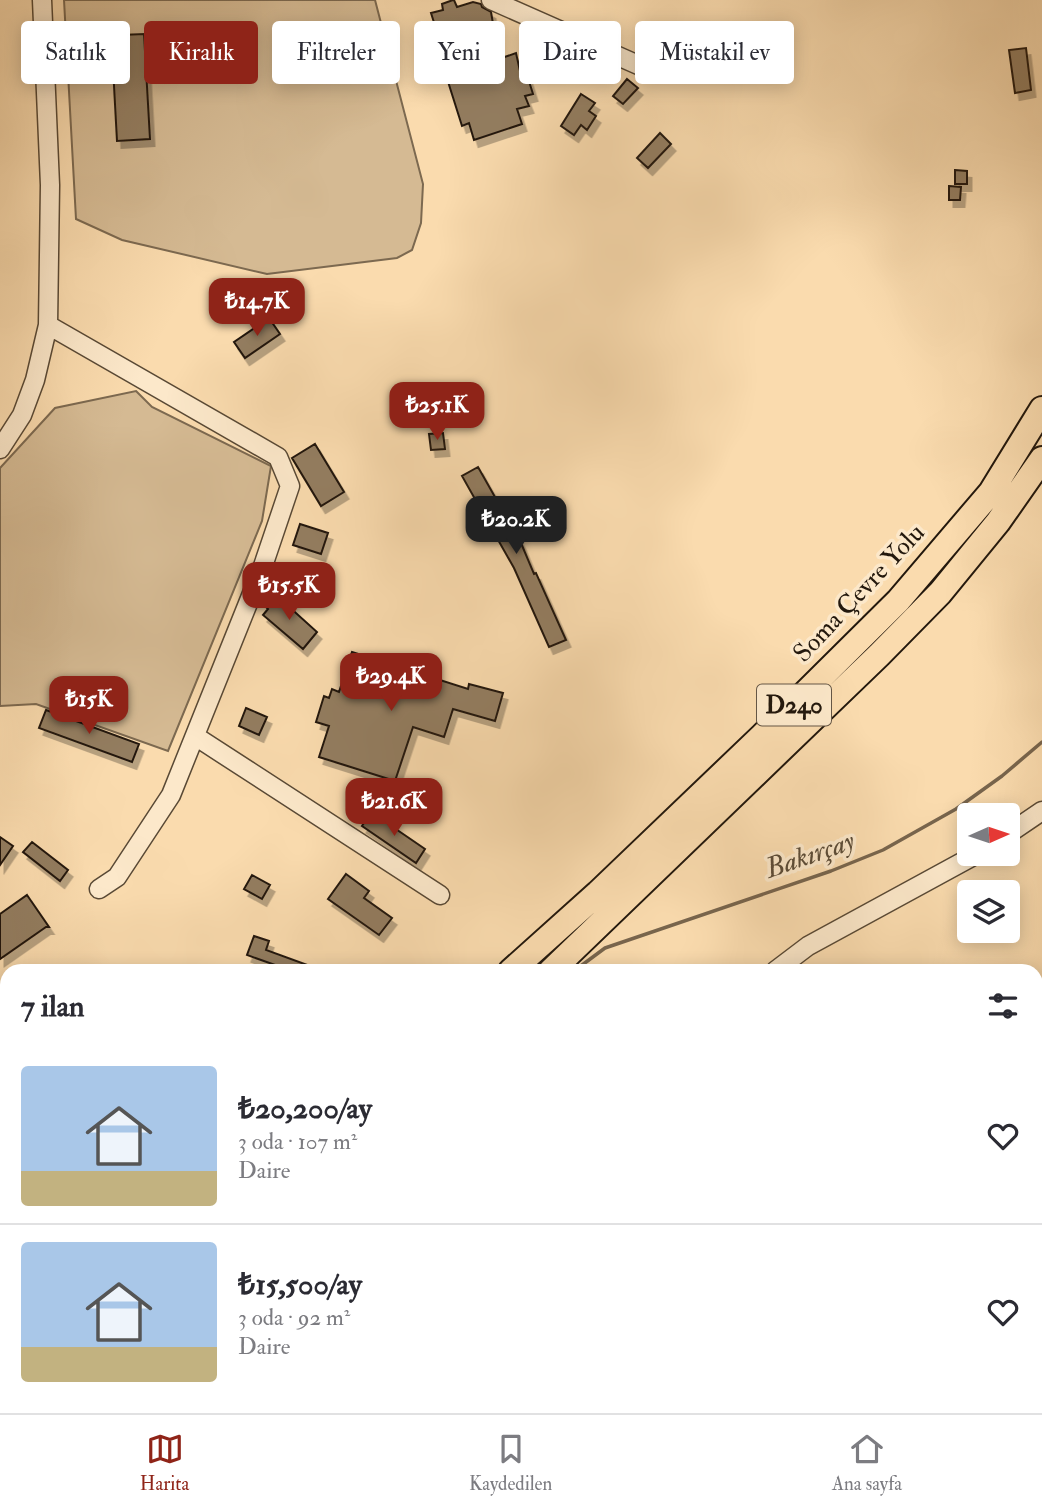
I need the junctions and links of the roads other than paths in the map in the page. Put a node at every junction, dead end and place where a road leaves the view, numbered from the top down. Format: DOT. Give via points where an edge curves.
graph roads {
  1 [pos="42,0"];
  2 [pos="491,0"];
  3 [pos="635,64"];
  4 [pos="48,325"];
  5 [pos="1042,409"];
  6 [pos="0,449"];
  7 [pos="1042,459"];
  8 [pos="195,736"];
  9 [pos="1042,811"];
  10 [pos="1020,826"];
  11 [pos="957,865"];
  12 [pos="99,888"];
  13 [pos="440,895"];
  14 [pos="519,964"];
  15 [pos="558,964"];
  16 [pos="784,964"];
  1 -- 4 [label="street" via="50,185"];
  2 -- 3 [label="street"];
  4 -- 6 [label="street" via="22,415"];
  4 -- 8 [label="street" via="278,457 290,486"];
  5 -- 14 [label="highway, Soma Çevre Yolu / D240" via="991,492 898,601"];
  7 -- 15 [label="highway, Soma Çevre Yolu / D240" via="940,593"];
  8 -- 12 [label="street" via="171,795 117,877"];
  8 -- 13 [label="street"];
  9 -- 10 [label="street"];
  11 -- 16 [label="street" via="808,946"];
}
